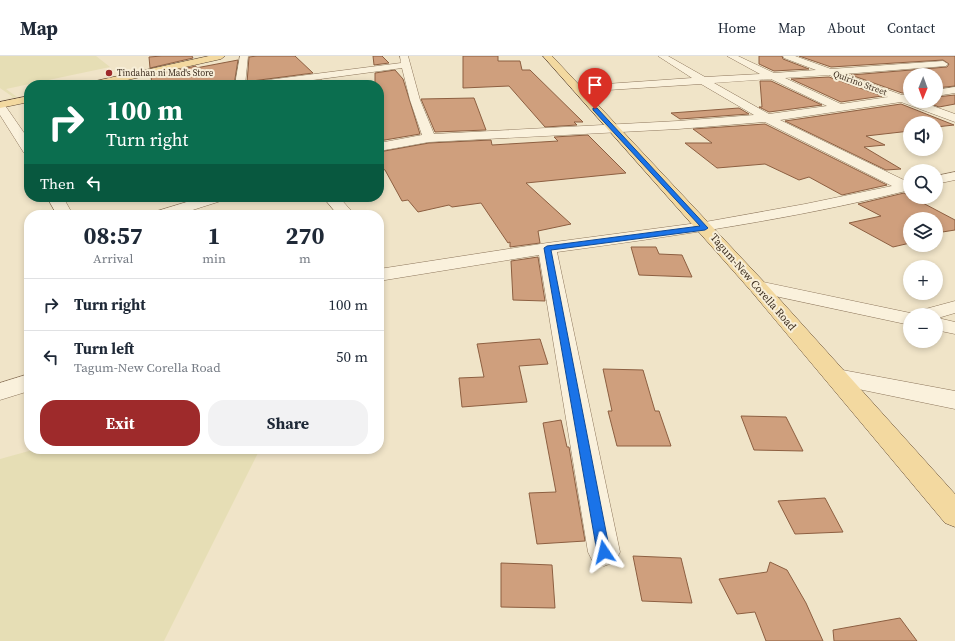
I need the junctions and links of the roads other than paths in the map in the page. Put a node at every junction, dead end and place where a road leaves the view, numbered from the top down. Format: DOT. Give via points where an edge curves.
graph roads {
  1 [pos="221,56"];
  2 [pos="244,56"];
  3 [pos="546,56"];
  4 [pos="662,56"];
  5 [pos="730,56"];
  6 [pos="788,56"];
  7 [pos="915,56"];
  8 [pos="406,60"];
  9 [pos="943,64"];
  10 [pos="955,68"];
  11 [pos="832,72"];
  12 [pos="773,76"];
  13 [pos="122,80"];
  14 [pos="241,80"];
  15 [pos="283,80"];
  16 [pos="706,80"];
  17 [pos="576,89"];
  18 [pos="955,90"];
  19 [pos="943,92"];
  20 [pos="903,96"];
  21 [pos="903,97"];
  22 [pos="24,99"];
  23 [pos="0,106"];
  24 [pos="839,107"];
  25 [pos="932,108"];
  26 [pos="767,118"];
  27 [pos="955,118"];
  28 [pos="614,129"];
  29 [pos="429,138"];
  30 [pos="24,139"];
  31 [pos="384,146"];
  32 [pos="955,176"];
  33 [pos="943,179"];
  34 [pos="903,185"];
  35 [pos="903,188"];
  36 [pos="203,202"];
  37 [pos="335,202"];
  38 [pos="177,210"];
  39 [pos="342,210"];
  40 [pos="705,228"];
  41 [pos="547,248"];
  42 [pos="384,270"];
  43 [pos="758,287"];
  44 [pos="955,307"];
  45 [pos="943,310"];
  46 [pos="903,318"];
  47 [pos="943,325"];
  48 [pos="955,328"];
  49 [pos="837,377"];
  50 [pos="24,384"];
  51 [pos="0,392"];
  52 [pos="955,400"];
  53 [pos="955,514"];
  54 [pos="604,552"];
  1 -- 13 [label="main road"];
  2 -- 14 [label="street"];
  3 -- 17 [label="main road, Tagum-New Corella Road"];
  4 -- 16 [label="street"];
  5 -- 12 [label="street"];
  6 -- 11 [label="street, Quirino Street"];
  7 -- 9 [label="street"];
  8 -- 15 [label="street"];
  8 -- 29 [label="street" via="415,100"];
  9 -- 10 [label="street"];
  9 -- 11 [label="street"];
  11 -- 12 [label="street"];
  11 -- 20 [label="street, Quirino Street"];
  12 -- 16 [label="street"];
  12 -- 24 [label="street"];
  16 -- 17 [label="street"];
  16 -- 26 [label="street"];
  17 -- 28 [label="main road, Tagum-New Corella Road"];
  18 -- 19 [label="street"];
  21 -- 24 [label="street"];
  22 -- 23 [label="main road"];
  23 -- 30 [label="street"];
  24 -- 26 [label="street"];
  25 -- 27 [label="street, Quirino Street"];
  26 -- 28 [label="street"];
  26 -- 34 [label="street"];
  28 -- 29 [label="street"];
  28 -- 40 [label="main road, Tagum-New Corella Road"];
  29 -- 31 [label="street"];
  32 -- 33 [label="street"];
  35 -- 40 [label="street"];
  36 -- 38 [label="street"];
  37 -- 39 [label="street"];
  40 -- 41 [label="street"];
  40 -- 43 [label="main road, Tagum-New Corella Road"];
  41 -- 42 [label="street"];
  41 -- 54 [label="street"];
  43 -- 46 [label="street"];
  43 -- 49 [label="main road, Tagum-New Corella Road"];
  44 -- 45 [label="street"];
  47 -- 48 [label="street"];
  49 -- 52 [label="street"];
  49 -- 53 [label="main road, Tagum-New Corella Road"];
  50 -- 51 [label="street"];
}
